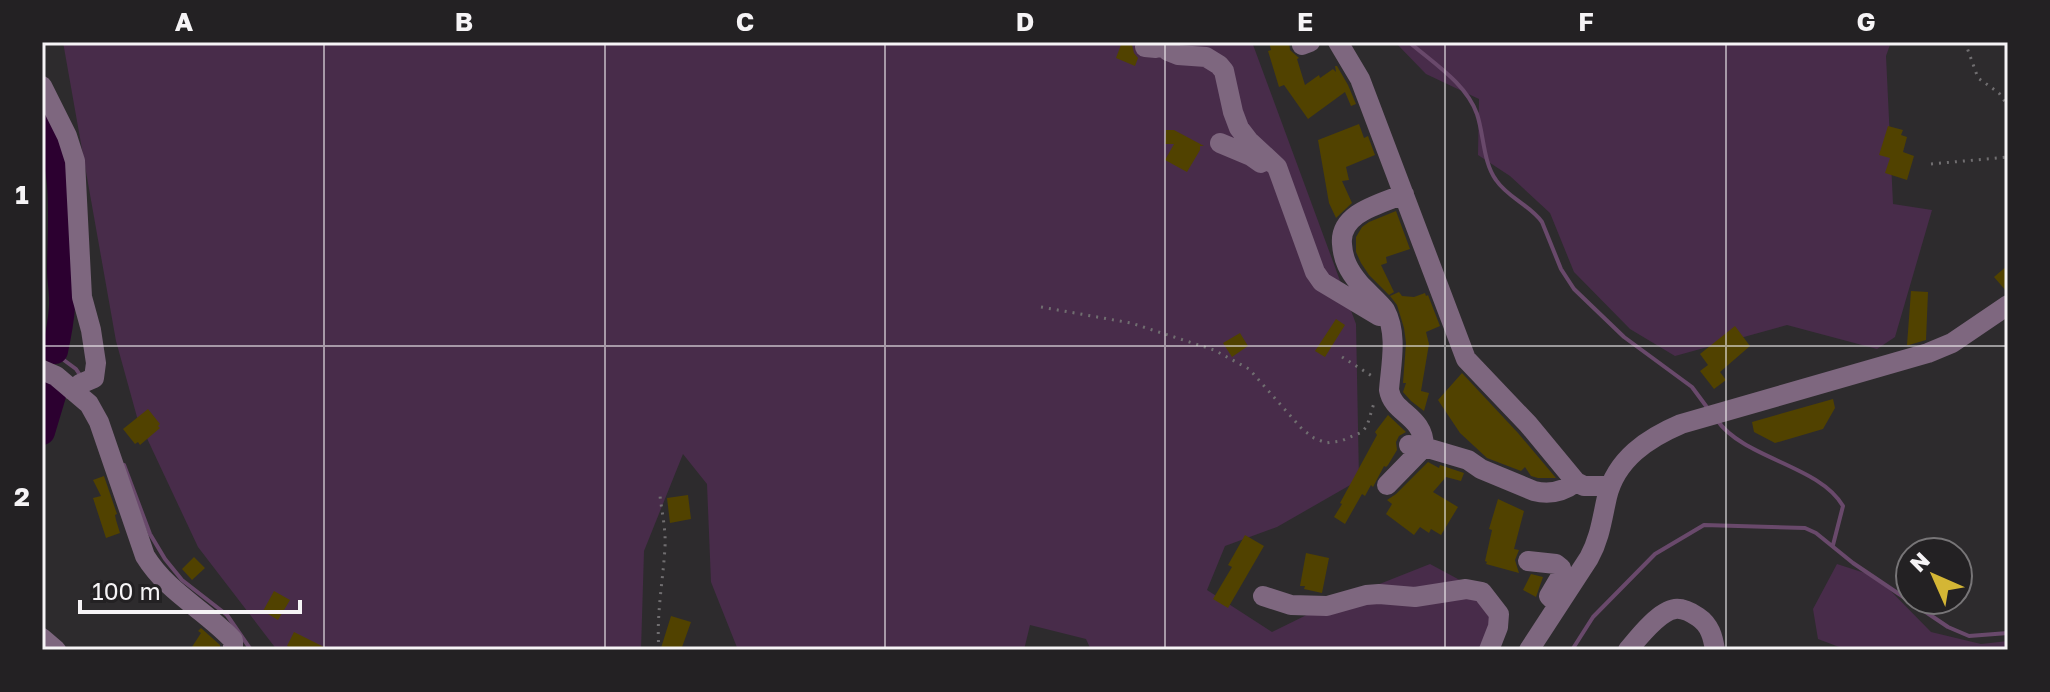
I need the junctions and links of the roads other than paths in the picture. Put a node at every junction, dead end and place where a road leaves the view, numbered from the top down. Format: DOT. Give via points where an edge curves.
graph roads {
  1 [pos="1338,42"];
  2 [pos="1158,45"];
  3 [pos="42,86"];
  4 [pos="1220,143"];
  5 [pos="1283,186"];
  6 [pos="1404,194"];
  7 [pos="2008,305"];
  8 [pos="1389,323"];
  9 [pos="42,370"];
  10 [pos="79,385"];
  11 [pos="1417,446"];
  12 [pos="1576,482"];
  13 [pos="1387,485"];
  14 [pos="1610,486"];
  15 [pos="1528,561"];
  16 [pos="1263,596"];
  17 [pos="1558,606"];
  18 [pos="42,638"];
  19 [pos="56,650"];
  20 [pos="233,650"];
  21 [pos="1489,650"];
  22 [pos="1529,650"];
  23 [pos="1628,650"];
  24 [pos="1715,650"];
  1 -- 6 [label="street" via="1360,79"];
  2 -- 5 [label="street" via="1219,65 1239,128 1277,167"];
  3 -- 10 [label="street" via="75,161 82,297 96,363"];
  4 -- 5 [label="street" via="1266,166"];
  5 -- 8 [label="street" via="1322,282"];
  6 -- 8 [label="street" via="1356,215 1341,235 1348,269 1383,307"];
  6 -- 12 [label="street" via="1466,359"];
  7 -- 14 [label="street" via="1928,353 1663,432 1641,446"];
  8 -- 11 [label="street" via="1390,396 1419,425 1425,441"];
  9 -- 10 [label="street"];
  10 -- 20 [label="street" via="99,422 145,556 173,589 233,640"];
  11 -- 12 [label="street" via="1468,460 1542,493 1559,492"];
  11 -- 13 [label="street"];
  12 -- 14 [label="street"];
  14 -- 17 [label="street" via="1598,542"];
  15 -- 17 [label="street" via="1561,568 1549,596"];
  16 -- 21 [label="street" via="1291,605 1327,606 1366,595 1415,597 1474,590 1482,592 1499,614"];
  17 -- 22 [label="street"];
  18 -- 19 [label="street"];
  23 -- 24 [label="street" via="1674,609 1704,621"];
}
